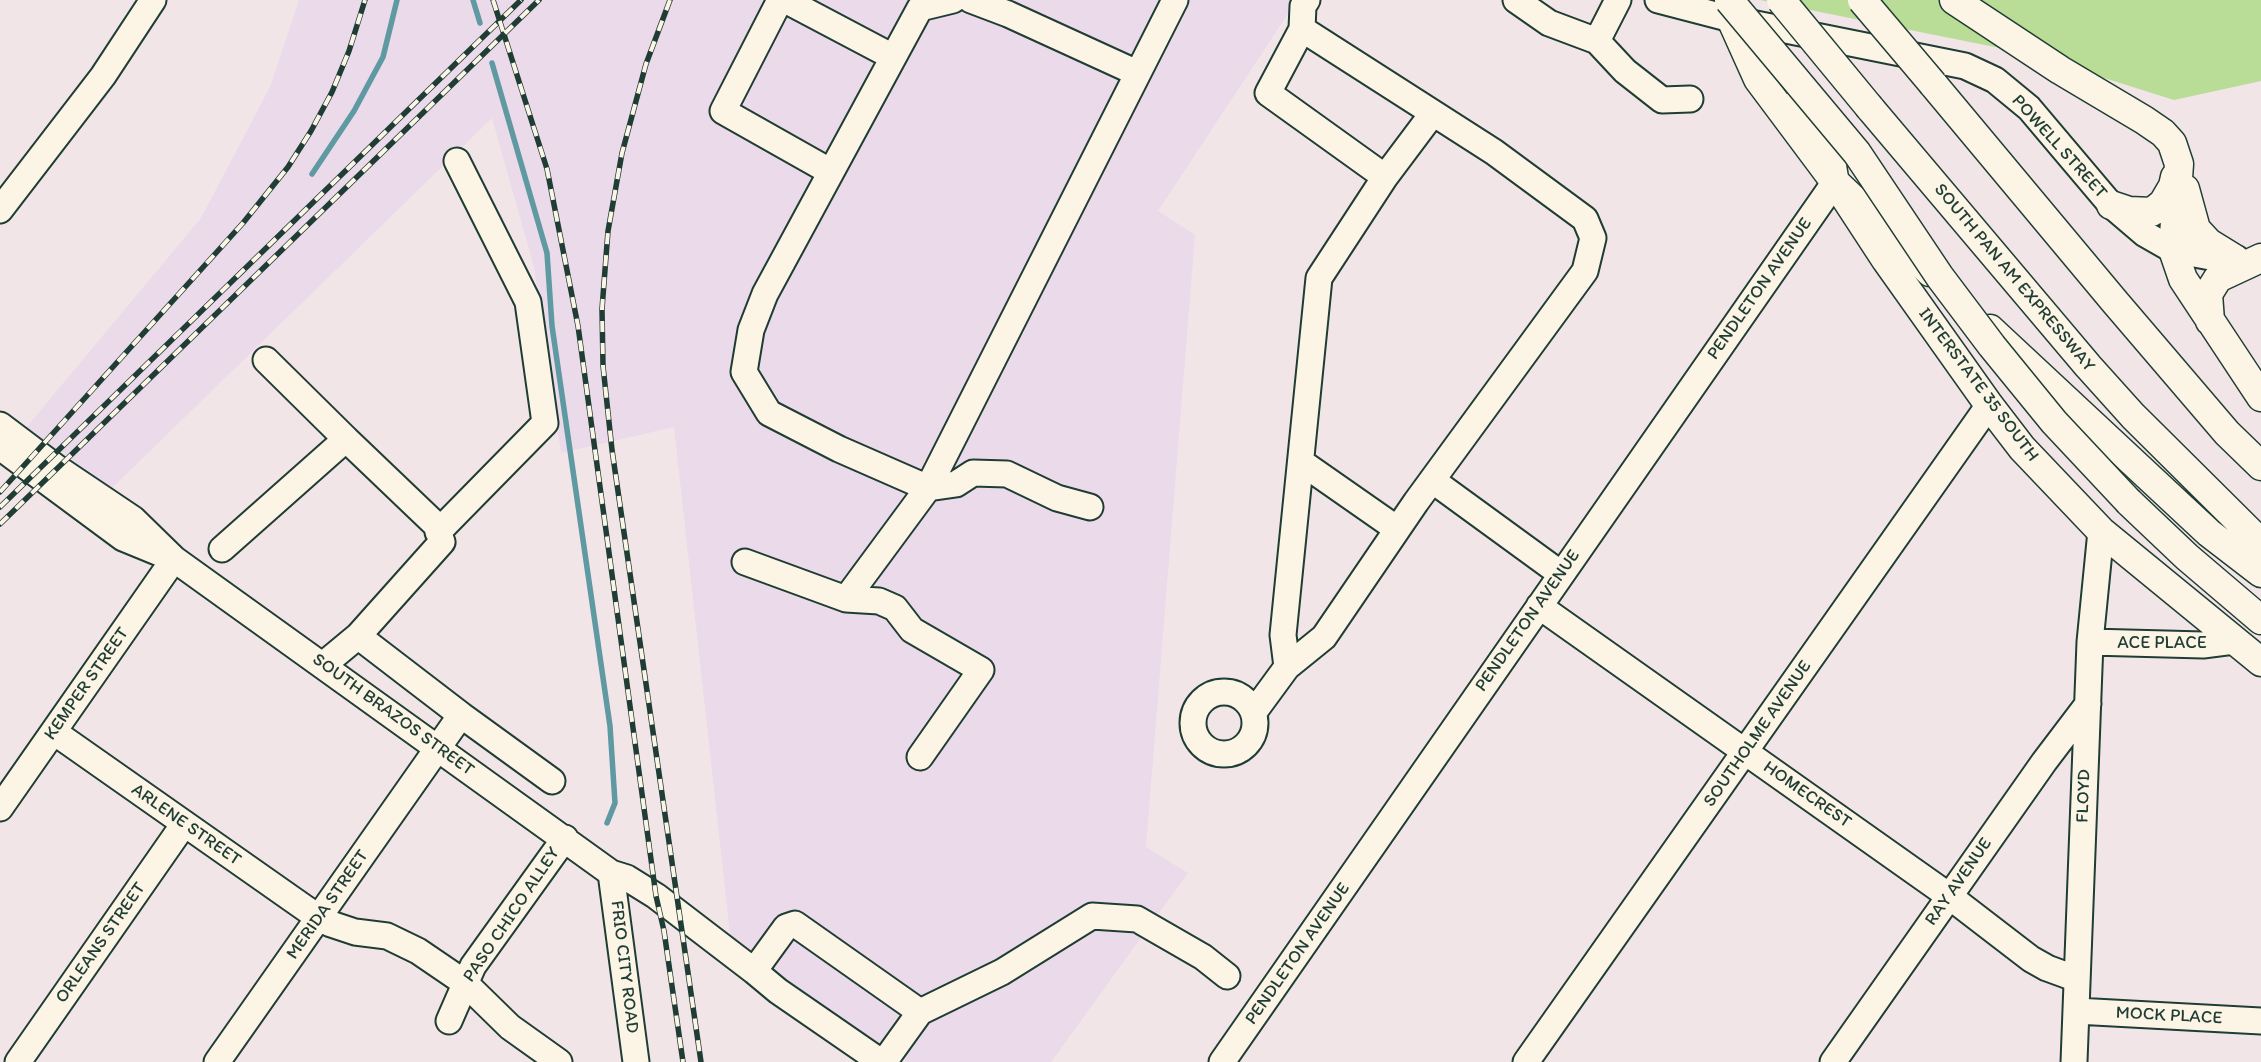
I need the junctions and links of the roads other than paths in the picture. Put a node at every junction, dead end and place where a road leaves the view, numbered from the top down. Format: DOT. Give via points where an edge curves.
graph roads {
  1 [pos="153,0"];
  2 [pos="780,0"];
  3 [pos="784,0"];
  4 [pos="952,0"];
  5 [pos="971,0"];
  6 [pos="1174,0"];
  7 [pos="1307,0"];
  8 [pos="1516,0"];
  9 [pos="1618,0"];
  10 [pos="1658,0"];
  11 [pos="1781,0"];
  12 [pos="1862,0"];
  13 [pos="1954,0"];
  14 [pos="1730,10"];
  15 [pos="1302,29"];
  16 [pos="1597,41"];
  17 [pos="893,57"];
  18 [pos="1138,73"];
  19 [pos="1690,99"];
  20 [pos="1433,113"];
  21 [pos="457,161"];
  22 [pos="2179,164"];
  23 [pos="831,172"];
  24 [pos="1385,177"];
  25 [pos="1835,182"];
  26 [pos="2111,205"];
  27 [pos="0,210"];
  28 [pos="2173,250"];
  29 [pos="2252,257"];
  30 [pos="2210,321"];
  31 [pos="266,360"];
  32 [pos="2261,397"];
  33 [pos="1989,405"];
  34 [pos="0,425"];
  35 [pos="346,439"];
  36 [pos="0,447"];
  37 [pos="1301,462"];
  38 [pos="2261,466"];
  39 [pos="1432,480"];
  40 [pos="928,488"];
  41 [pos="1090,507"];
  42 [pos="1397,529"];
  43 [pos="2101,531"];
  44 [pos="438,532"];
  45 [pos="2261,543"];
  46 [pos="222,548"];
  47 [pos="174,559"];
  48 [pos="745,562"];
  49 [pos="2261,573"];
  50 [pos="1561,574"];
  51 [pos="846,599"];
  52 [pos="1539,606"];
  53 [pos="2261,620"];
  54 [pos="358,636"];
  55 [pos="2234,641"];
  56 [pos="2090,642"];
  57 [pos="2261,662"];
  58 [pos="323,665"];
  59 [pos="1287,667"];
  60 [pos="2088,704"];
  61 [pos="1254,712"];
  62 [pos="461,715"];
  63 [pos="54,732"];
  64 [pos="438,747"];
  65 [pos="1746,752"];
  66 [pos="920,757"];
  67 [pos="552,781"];
  68 [pos="0,808"];
  69 [pos="184,824"];
  70 [pos="564,838"];
  71 [pos="612,873"];
  72 [pos="1949,896"];
  73 [pos="319,918"];
  74 [pos="754,971"];
  75 [pos="1227,976"];
  76 [pos="2077,979"];
  77 [pos="465,983"];
  78 [pos="778,991"];
  79 [pos="2076,1011"];
  80 [pos="920,1012"];
  81 [pos="449,1021"];
  82 [pos="2261,1021"];
  83 [pos="635,1052"];
  84 [pos="18,1062"];
  85 [pos="217,1062"];
  86 [pos="558,1062"];
  87 [pos="619,1062"];
  88 [pos="882,1062"];
  89 [pos="1222,1062"];
  90 [pos="1526,1062"];
  91 [pos="1833,1062"];
  92 [pos="2074,1062"];
  1 -- 27 [label="street" via="102,76"];
  2 -- 23 [label="street" via="723,111"];
  3 -- 17 [label="street"];
  4 -- 17 [label="street" via="920,8"];
  5 -- 18 [label="street"];
  6 -- 18 [label="street"];
  7 -- 15 [label="street" via="1303,6"];
  8 -- 16 [label="street" via="1549,23"];
  9 -- 16 [label="street"];
  10 -- 14 [label="street, POWELL STREET"];
  11 -- 45 [label="main road, SOUTH PAN AM EXPRESSWAY, bridge" via="2088,366 2212,497"];
  12 -- 38 [label="main road, bridge" via="2115,302 2228,433"];
  13 -- 22 [label="main road" via="2163,133 2172,143"];
  14 -- 25 [label="main road, INTERSTATE 35 SOUTH" via="1758,79"];
  14 -- 26 [label="street, POWELL STREET" via="1965,66 1995,80 2029,108"];
  14 -- 53 [label="main road, bridge" via="1856,153 1940,277 2054,422 2129,502"];
  15 -- 20 [label="street"];
  15 -- 24 [label="street" via="1268,93"];
  16 -- 19 [label="street" via="1625,72 1662,100"];
  17 -- 23 [label="street"];
  18 -- 40 [label="street"];
  20 -- 24 [label="street"];
  20 -- 39 [label="street" via="1494,152 1585,219 1593,238 1585,271"];
  21 -- 44 [label="street" via="528,302 545,423"];
  22 -- 26 [label="main road" via="2173,186 2163,203 2152,212 2129,211"];
  22 -- 28 [label="main road"];
  22 -- 29 [label="main road" via="2196,229 2209,243"];
  23 -- 40 [label="street" via="765,294 751,330 744,372 769,413 839,449"];
  24 -- 37 [label="street" via="1319,278"];
  25 -- 33 [label="main road, INTERSTATE 35 SOUTH"];
  25 -- 49 [label="main road" via="2209,533"];
  25 -- 50 [label="street, PENDLETON AVENUE"];
  26 -- 28 [label="street, POWELL STREET" via="2145,234"];
  28 -- 29 [label="street, POWELL STREET" via="2216,258"];
  28 -- 30 [label="main road" via="2184,279"];
  29 -- 30 [label="main road" via="2218,278 2208,294"];
  30 -- 32 [label="main road"];
  31 -- 35 [label="street"];
  33 -- 43 [label="main road, INTERSTATE 35 SOUTH" via="2022,448"];
  33 -- 65 [label="street, SOUTHOLME AVENUE"];
  34 -- 47 [label="street, SOUTH BRAZOS STREET" via="133,519"];
  35 -- 44 [label="street" via="436,525"];
  35 -- 46 [label="street"];
  36 -- 47 [label="street, SOUTH BRAZOS STREET" via="123,538"];
  37 -- 42 [label="street"];
  37 -- 59 [label="street" via="1283,635"];
  39 -- 42 [label="street"];
  39 -- 50 [label="street"];
  40 -- 41 [label="street" via="956,484 973,473 1008,474 1056,498"];
  40 -- 51 [label="street"];
  42 -- 59 [label="street" via="1324,637"];
  43 -- 55 [label="main road, INTERSTATE 35 SOUTH"];
  43 -- 56 [label="street, FLOYD"];
  44 -- 54 [label="street" via="442,542"];
  47 -- 58 [label="street, SOUTH BRAZOS STREET"];
  47 -- 63 [label="street, KEMPER STREET"];
  48 -- 51 [label="street"];
  50 -- 52 [label="street, PENDLETON AVENUE"];
  51 -- 66 [label="street" via="878,600 895,608 912,630 981,670"];
  52 -- 65 [label="street, HOMECREST"];
  52 -- 89 [label="street, PENDLETON AVENUE"];
  54 -- 58 [label="street"];
  54 -- 62 [label="street"];
  55 -- 56 [label="street, ACE PLACE" via="2203,645"];
  55 -- 57 [label="main road, INTERSTATE 35 SOUTH"];
  56 -- 60 [label="street, FLOYD"];
  58 -- 64 [label="street, SOUTH BRAZOS STREET"];
  59 -- 61 [label="street"];
  60 -- 72 [label="street, RAY AVENUE"];
  60 -- 76 [label="street, FLOYD"];
  62 -- 64 [label="street, MERIDA STREET"];
  62 -- 67 [label="street"];
  63 -- 68 [label="street, KEMPER STREET"];
  63 -- 69 [label="street, ARLENE STREET"];
  64 -- 70 [label="street, SOUTH BRAZOS STREET"];
  64 -- 73 [label="street, MERIDA STREET"];
  65 -- 72 [label="street, HOMECREST"];
  65 -- 90 [label="street, SOUTHOLME AVENUE"];
  69 -- 73 [label="street, ARLENE STREET"];
  69 -- 84 [label="street, ORLEANS STREET"];
  70 -- 71 [label="street, SOUTH BRAZOS STREET"];
  70 -- 77 [label="street, PASO CHICO ALLEY" via="473,966"];
  71 -- 74 [label="street, SOUTH BRAZOS STREET" via="627,878 656,896"];
  71 -- 78 [label="street, SOUTH BRAZOS STREET" via="626,896 741,976"];
  71 -- 83 [label="street, FRIO CITY ROAD"];
  72 -- 76 [label="street, HOMECREST" via="2031,959"];
  72 -- 91 [label="street, RAY AVENUE"];
  73 -- 77 [label="street, ARLENE STREET" via="355,932 387,936 418,951"];
  73 -- 85 [label="street, MERIDA STREET"];
  74 -- 78 [label="street, SOUTH BRAZOS STREET"];
  74 -- 80 [label="street" via="786,927 795,924"];
  75 -- 80 [label="street" via="1203,956 1137,919 1092,916 1002,972"];
  76 -- 79 [label="street, FLOYD"];
  77 -- 81 [label="street, PASO CHICO ALLEY"];
  77 -- 86 [label="street, ARLENE STREET" via="510,1027"];
  78 -- 88 [label="street, SOUTH BRAZOS STREET"];
  79 -- 82 [label="street, MOCK PLACE"];
  79 -- 92 [label="street, FLOYD"];
  80 -- 88 [label="street"];
  83 -- 87 [label="street"];
}
